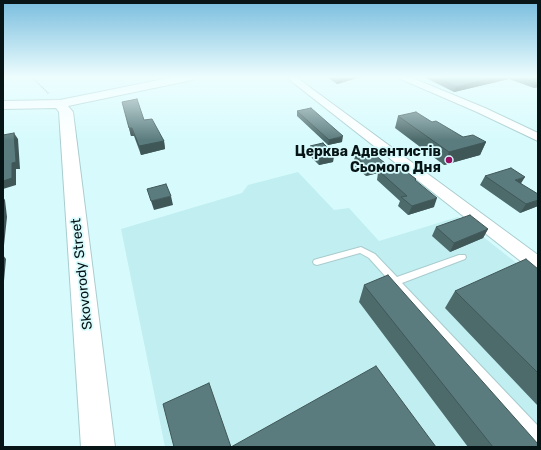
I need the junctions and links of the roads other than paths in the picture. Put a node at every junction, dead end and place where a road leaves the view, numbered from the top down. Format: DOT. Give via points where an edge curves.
graph roads {
  1 [pos="89,98"];
  2 [pos="318,98"];
  3 [pos="453,98"];
  4 [pos="60,104"];
  5 [pos="3,105"];
  6 [pos="538,137"];
  7 [pos="462,257"];
  8 [pos="317,262"];
  9 [pos="538,265"];
  10 [pos="396,281"];
  11 [pos="538,436"];
  12 [pos="98,447"];
  1 -- 4 [label="street"];
  2 -- 9 [label="street"];
  3 -- 6 [label="street"];
  4 -- 5 [label="street"];
  4 -- 12 [label="street, Skovorody Street" via="66,112"];
  7 -- 10 [label="lane"];
  8 -- 10 [label="lane" via="361,250 372,256"];
  10 -- 11 [label="lane"];
}
